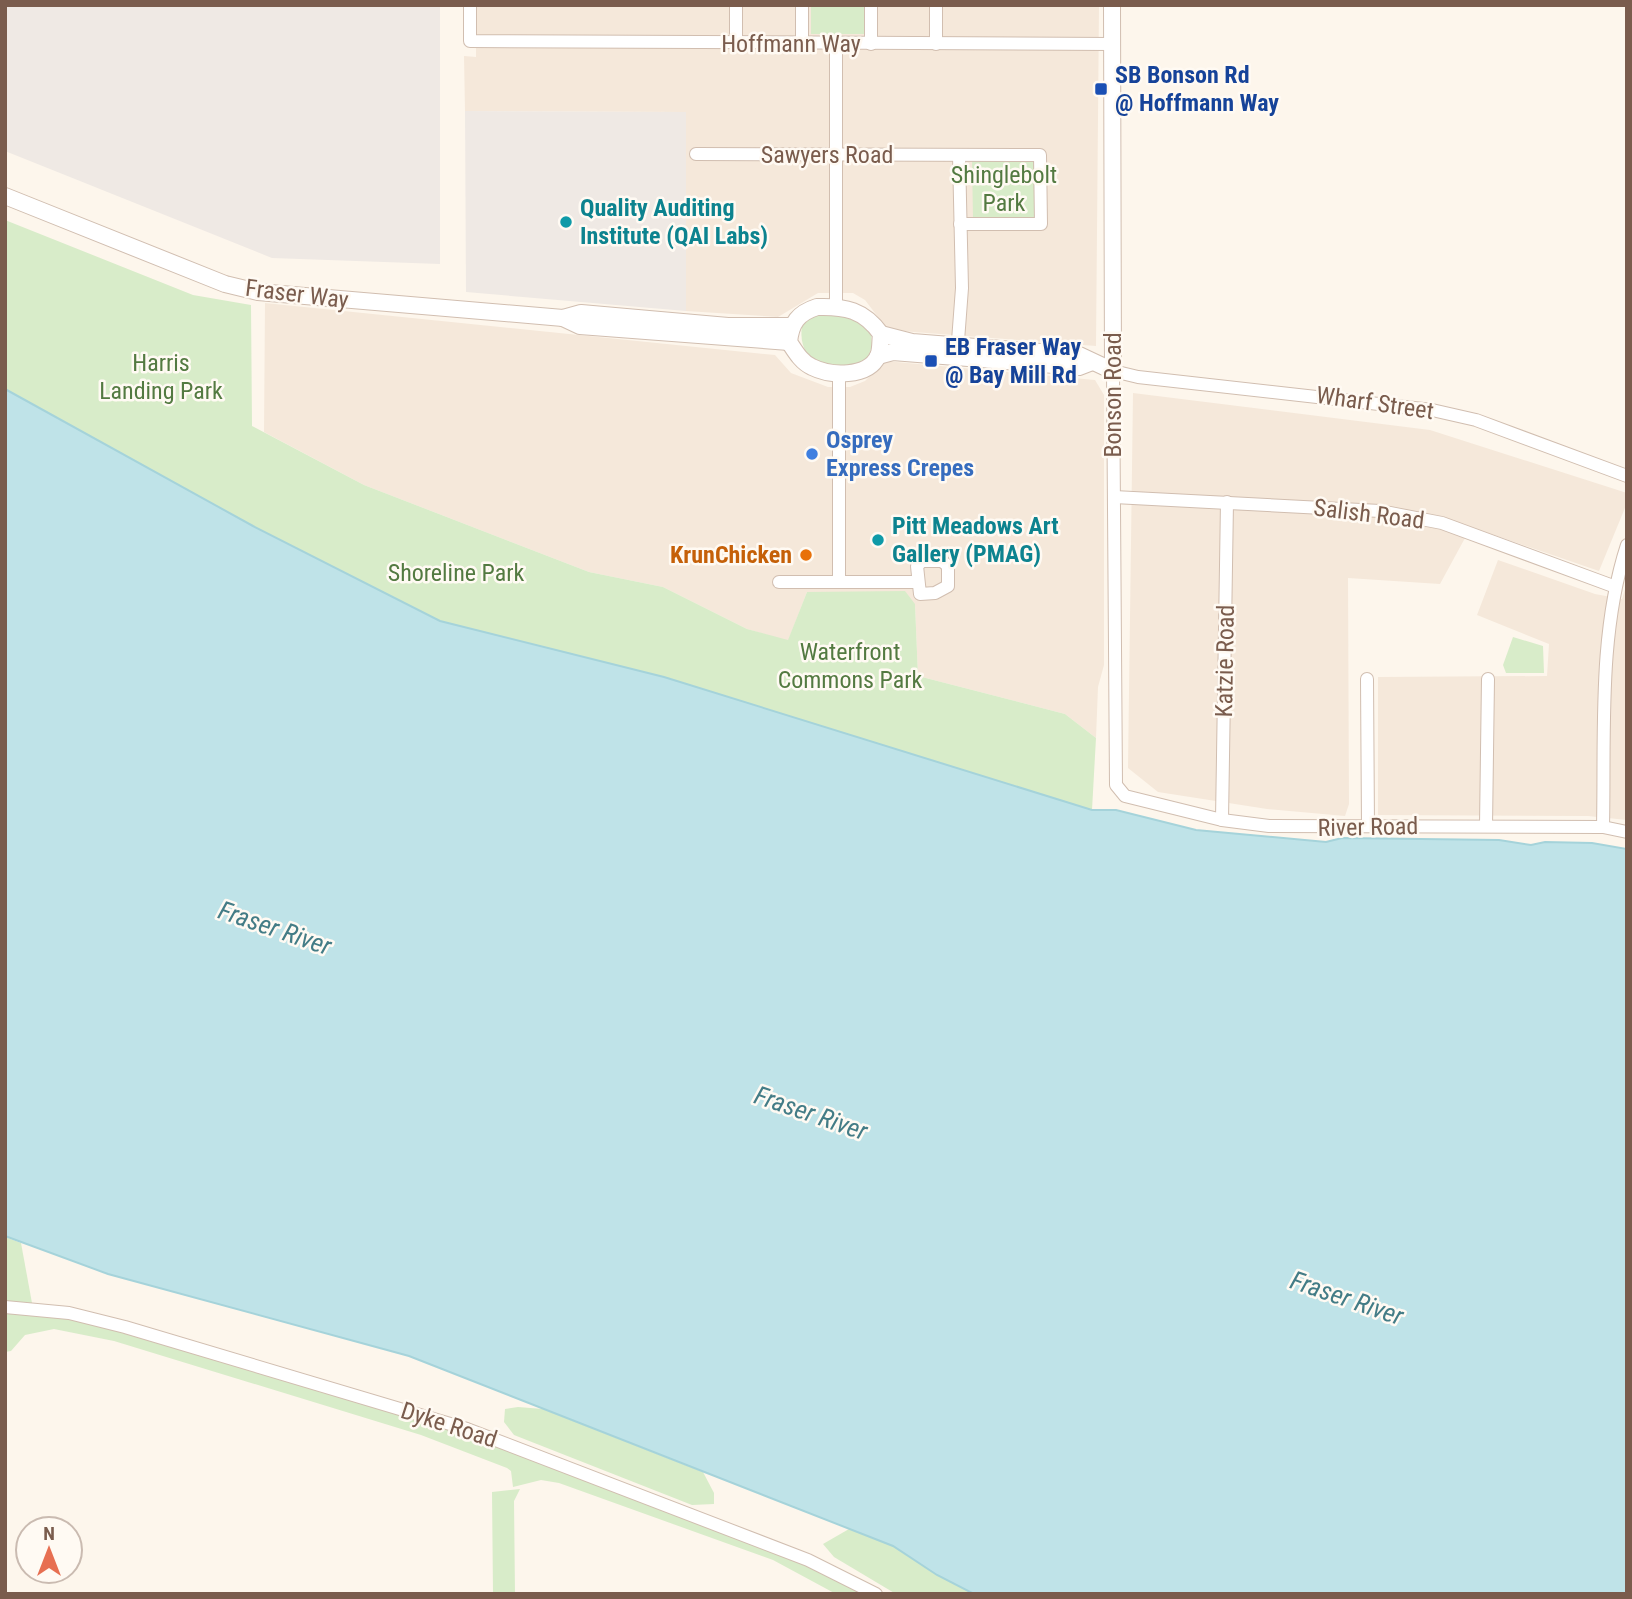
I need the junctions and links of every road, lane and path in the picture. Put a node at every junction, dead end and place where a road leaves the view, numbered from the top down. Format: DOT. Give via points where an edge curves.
graph roads {
  1 [pos="470,5"];
  2 [pos="736,5"];
  3 [pos="802,5"];
  4 [pos="871,5"];
  5 [pos="936,5"];
  6 [pos="1112,5"];
  7 [pos="736,44"];
  8 [pos="802,44"];
  9 [pos="836,44"];
  10 [pos="870,44"];
  11 [pos="936,44"];
  12 [pos="1112,44"];
  13 [pos="696,154"];
  14 [pos="837,155"];
  15 [pos="958,155"];
  16 [pos="5,195"];
  17 [pos="960,224"];
  18 [pos="836,307"];
  19 [pos="790,334"];
  20 [pos="881,334"];
  21 [pos="957,351"];
  22 [pos="878,356"];
  23 [pos="1113,371"];
  24 [pos="839,372"];
  25 [pos="1627,476"];
  26 [pos="1114,497"];
  27 [pos="1227,502"];
  28 [pos="1627,545"];
  29 [pos="779,582"];
  30 [pos="839,582"];
  31 [pos="918,582"];
  32 [pos="1614,586"];
  33 [pos="1367,679"];
  34 [pos="1488,679"];
  35 [pos="1116,785"];
  36 [pos="1222,820"];
  37 [pos="1368,825"];
  38 [pos="1486,826"];
  39 [pos="1603,827"];
  40 [pos="1627,832"];
  41 [pos="5,1307"];
  42 [pos="876,1594"];
  1 -- 7 [label="street, Hoffmann Way" via="470,41"];
  2 -- 7 [label="street"];
  3 -- 8 [label="street"];
  4 -- 10 [label="street"];
  5 -- 11 [label="street"];
  6 -- 12 [label="street, Bonson Road"];
  7 -- 8 [label="street, Hoffmann Way"];
  8 -- 9 [label="street, Hoffmann Way"];
  9 -- 10 [label="street, Hoffmann Way"];
  9 -- 14 [label="street"];
  10 -- 11 [label="street, Hoffmann Way"];
  11 -- 12 [label="street, Hoffmann Way"];
  12 -- 23 [label="street, Bonson Road"];
  13 -- 14 [label="street, Sawyers Road"];
  14 -- 15 [label="street, Sawyers Road"];
  14 -- 18 [label="street"];
  15 -- 17 [label="street"];
  15 -- 17 [label="street, Sawyers Road" via="1041,155 1041,224"];
  16 -- 19 [label="street, Fraser Way" via="242,289 563,318 580,326"];
  17 -- 21 [label="street"];
  18 -- 19 [label="street" via="808,309"];
  18 -- 20 [label="street" via="862,313"];
  19 -- 24 [label="street" via="811,367"];
  20 -- 21 [label="street"];
  20 -- 22 [label="street"];
  21 -- 22 [label="street"];
  21 -- 23 [label="street" via="1079,367 1092,362"];
  22 -- 24 [label="street" via="863,370"];
  23 -- 25 [label="street, Wharf Street" via="1432,410 1476,420"];
  23 -- 26 [label="street, Bonson Road"];
  24 -- 30 [label="street"];
  26 -- 27 [label="street, Salish Road"];
  26 -- 35 [label="street, Bonson Road"];
  27 -- 32 [label="street, Salish Road" via="1355,508 1442,523"];
  27 -- 36 [label="street, Katzie Road"];
  28 -- 32 [label="street"];
  29 -- 30 [label="street"];
  30 -- 31 [label="street"];
  32 -- 39 [label="street" via="1607,646"];
  33 -- 37 [label="street"];
  34 -- 38 [label="street"];
  35 -- 36 [label="street, River Road" via="1125,796"];
  36 -- 37 [label="street, River Road" via="1289,827"];
  37 -- 38 [label="street, River Road"];
  38 -- 39 [label="street, River Road"];
  39 -- 40 [label="street, River Road"];
  41 -- 42 [label="street, Dyke Road" via="69,1313 467,1429 808,1560"];
}
